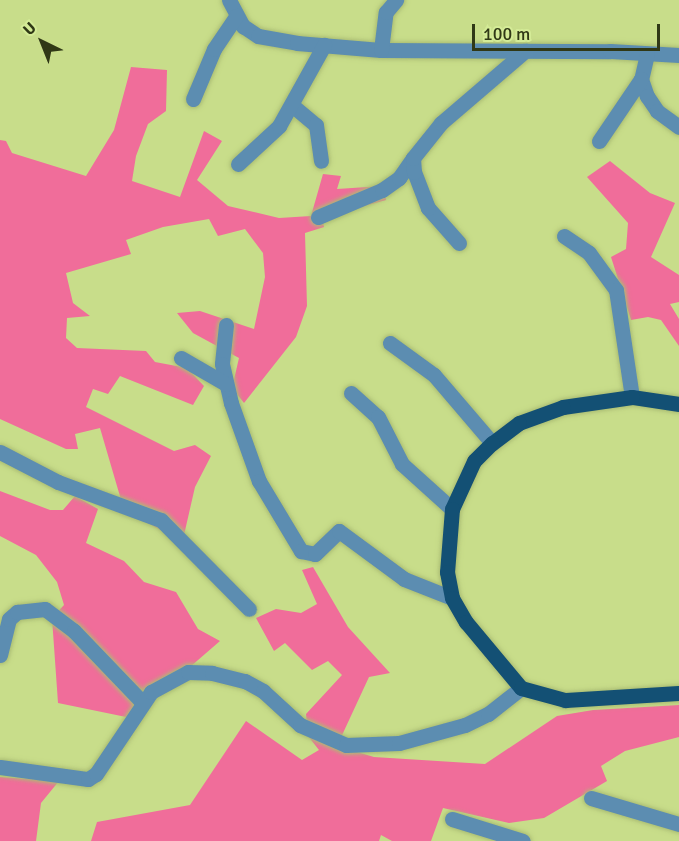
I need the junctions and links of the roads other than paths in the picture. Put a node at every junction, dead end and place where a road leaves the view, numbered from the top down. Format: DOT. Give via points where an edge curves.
graph roads {
  1 [pos="229,0"];
  2 [pos="396,0"];
  3 [pos="236,16"];
  4 [pos="324,45"];
  5 [pos="381,50"];
  6 [pos="525,51"];
  7 [pos="646,54"];
  8 [pos="679,55"];
  9 [pos="641,79"];
  10 [pos="193,99"];
  11 [pos="293,106"];
  12 [pos="679,127"];
  13 [pos="599,141"];
  14 [pos="413,158"];
  15 [pos="321,161"];
  16 [pos="238,164"];
  17 [pos="318,217"];
  18 [pos="564,236"];
  19 [pos="459,243"];
  20 [pos="226,325"];
  21 [pos="390,343"];
  22 [pos="181,358"];
  23 [pos="226,384"];
  24 [pos="351,393"];
  25 [pos="632,397"];
  26 [pos="679,404"];
  27 [pos="492,443"];
  28 [pos="0,452"];
  29 [pos="452,509"];
  30 [pos="452,598"];
  31 [pos="249,609"];
  32 [pos="0,655"];
  33 [pos="521,688"];
  34 [pos="679,693"];
  35 [pos="142,702"];
  36 [pos="0,766"];
  37 [pos="591,798"];
  38 [pos="452,819"];
  39 [pos="679,824"];
  40 [pos="523,841"];
  1 -- 3 [label="street"];
  2 -- 5 [label="street" via="386,12"];
  3 -- 4 [label="street" via="258,36"];
  3 -- 10 [label="street" via="214,49"];
  4 -- 5 [label="street"];
  4 -- 11 [label="street"];
  5 -- 6 [label="street"];
  6 -- 7 [label="street"];
  6 -- 14 [label="street" via="441,123"];
  7 -- 8 [label="street"];
  7 -- 9 [label="street"];
  9 -- 12 [label="street" via="657,111"];
  9 -- 13 [label="street"];
  11 -- 15 [label="street" via="316,125"];
  11 -- 16 [label="street" via="262,145"];
  14 -- 17 [label="street" via="399,177 382,190"];
  14 -- 19 [label="street" via="414,172 428,208"];
  18 -- 25 [label="street" via="589,253 616,290"];
  20 -- 23 [label="street" via="222,347"];
  21 -- 27 [label="street" via="434,375"];
  22 -- 23 [label="street"];
  23 -- 30 [label="street" via="258,481 301,551 315,554 339,531 404,579"];
  24 -- 29 [label="street" via="378,417 402,464"];
  25 -- 26 [label="main road"];
  25 -- 27 [label="main road" via="563,406 519,423"];
  27 -- 29 [label="main road" via="474,461"];
  28 -- 31 [label="street" via="58,482 161,520"];
  29 -- 30 [label="main road" via="447,572"];
  30 -- 33 [label="main road" via="466,622"];
  32 -- 35 [label="street" via="9,619 25,610 45,609 74,632"];
  33 -- 34 [label="main road" via="565,700"];
  33 -- 35 [label="street" via="488,714 465,725 379,745 346,745 324,737 300,725 263,691 245,681 212,673 188,672"];
  35 -- 36 [label="street" via="107,760 88,779"];
  37 -- 39 [label="street"];
  38 -- 40 [label="street"];
}
